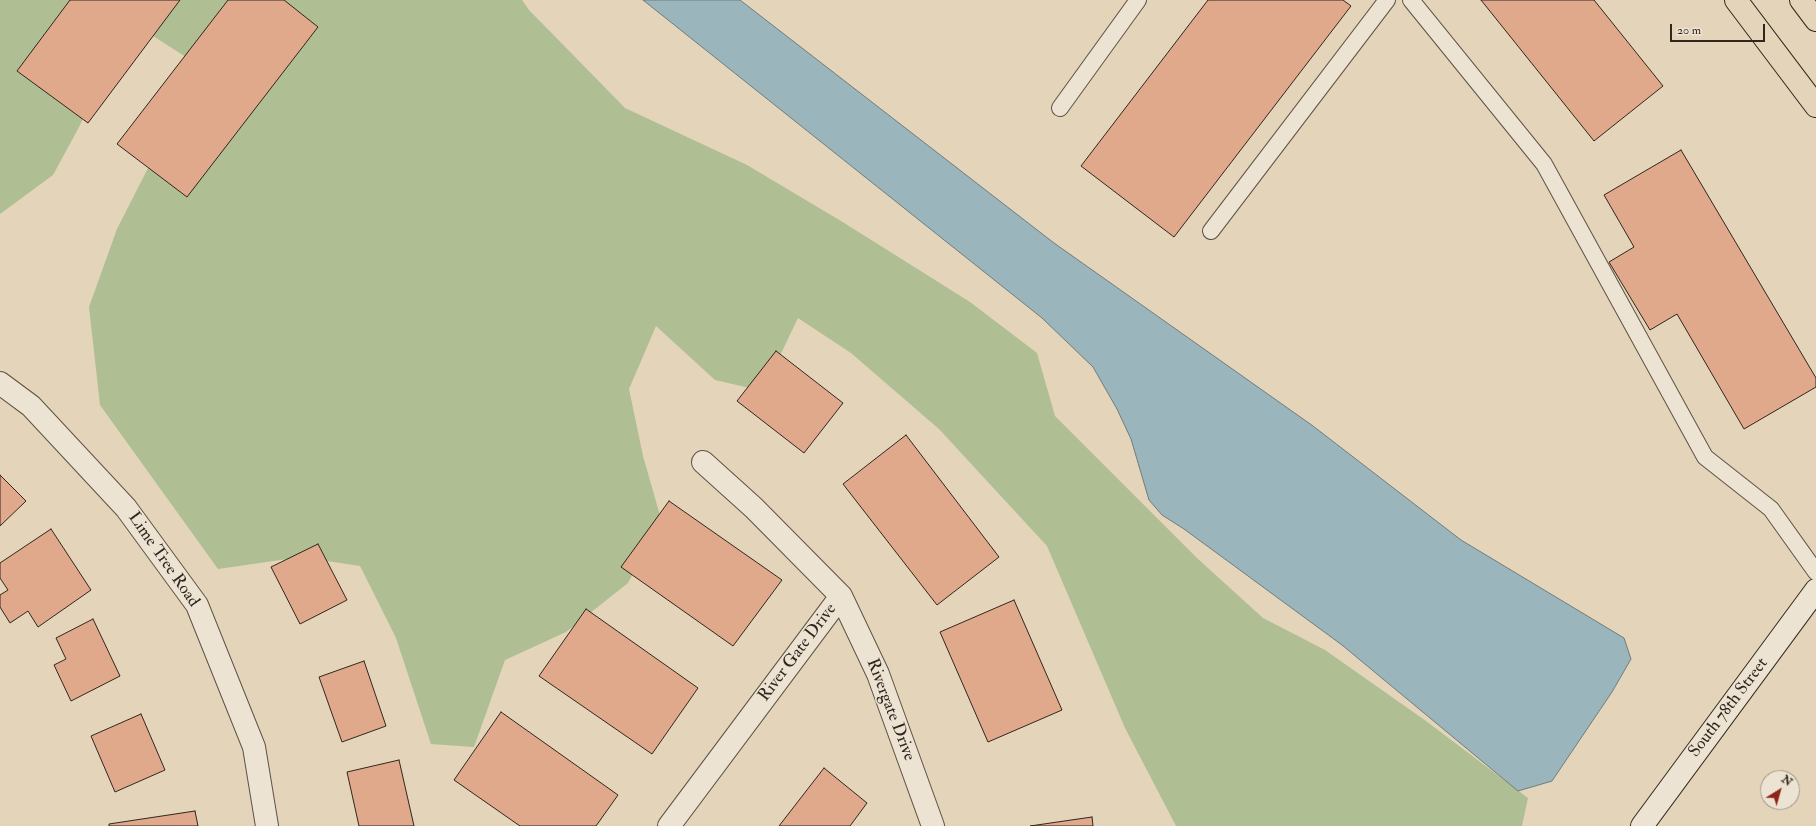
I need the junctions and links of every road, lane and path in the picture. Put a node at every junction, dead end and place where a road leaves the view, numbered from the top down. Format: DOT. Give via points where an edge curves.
graph roads {
  1 [pos="1138,0"];
  2 [pos="1387,0"];
  3 [pos="1412,0"];
  4 [pos="1736,0"];
  5 [pos="1801,0"];
  6 [pos="1816,20"];
  7 [pos="1816,106"];
  8 [pos="1060,108"];
  9 [pos="1212,231"];
  10 [pos="0,383"];
  11 [pos="704,462"];
  12 [pos="1816,572"];
  13 [pos="1816,590"];
  14 [pos="841,596"];
  15 [pos="267,826"];
  16 [pos="669,826"];
  17 [pos="933,826"];
  18 [pos="1642,826"];
  1 -- 8 [label="lane"];
  2 -- 9 [label="lane"];
  3 -- 12 [label="lane" via="1544,164 1705,457 1771,509"];
  4 -- 7 [label="highway"];
  5 -- 6 [label="highway"];
  10 -- 15 [label="street, Lime Tree Road" via="31,406 126,508 197,606 254,747"];
  11 -- 14 [label="street, River Gate Drive" via="754,508"];
  13 -- 18 [label="street, South 78th Street"];
  14 -- 16 [label="street, River Gate Drive"];
  14 -- 17 [label="street, Rivergate Drive" via="878,674"];
}
